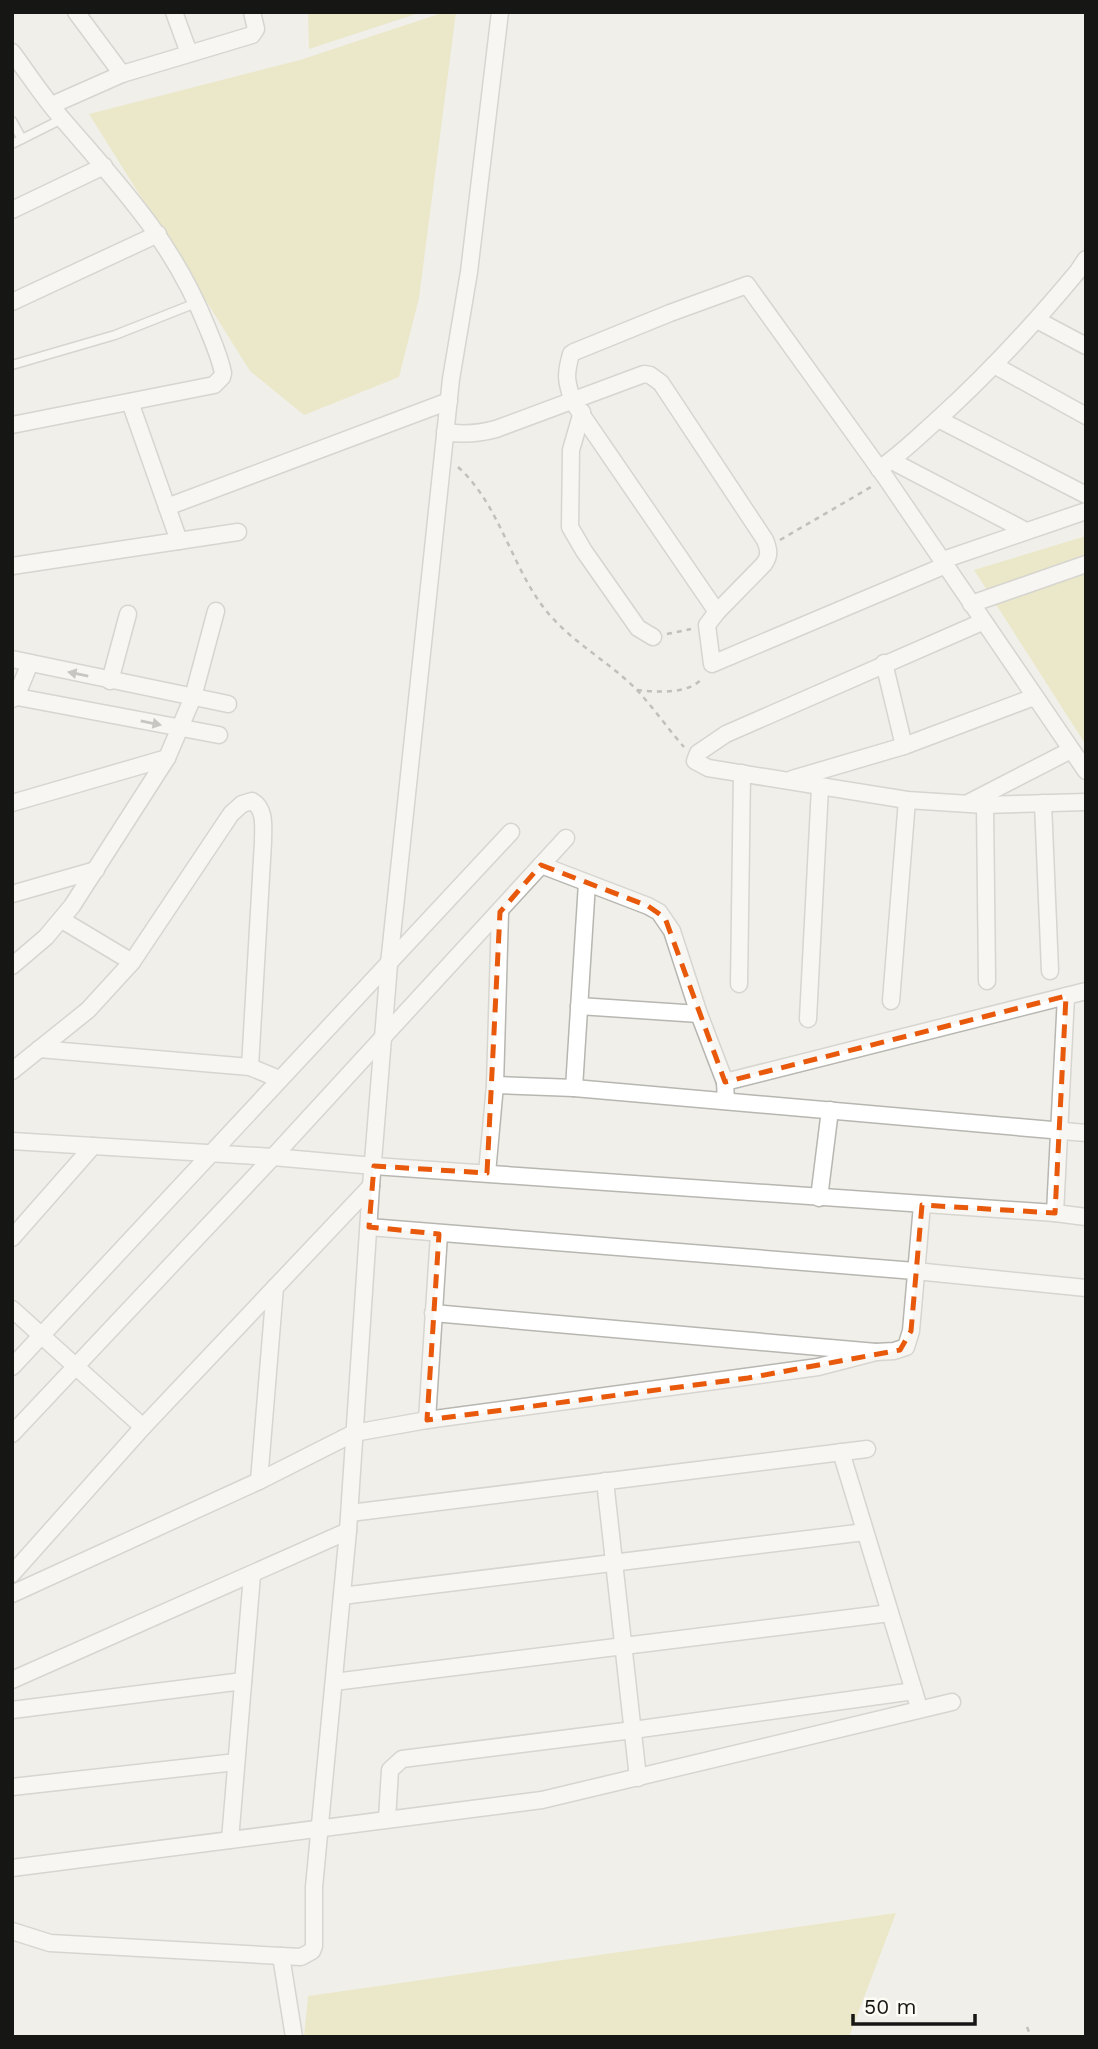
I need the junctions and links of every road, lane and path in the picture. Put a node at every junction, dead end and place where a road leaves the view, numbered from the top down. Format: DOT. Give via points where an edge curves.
graph roads {
  1 [pos="76,12"];
  2 [pos="174,12"];
  3 [pos="252,12"];
  4 [pos="500,12"];
  5 [pos="12,52"];
  6 [pos="190,53"];
  7 [pos="122,74"];
  8 [pos="57,112"];
  9 [pos="12,121"];
  10 [pos="23,139"];
  11 [pos="12,144"];
  12 [pos="104,166"];
  13 [pos="12,210"];
  14 [pos="158,234"];
  15 [pos="1083,268"];
  16 [pos="12,302"];
  17 [pos="196,303"];
  18 [pos="1037,320"];
  19 [pos="1086,345"];
  20 [pos="12,365"];
  21 [pos="993,365"];
  22 [pos="449,401"];
  23 [pos="130,402"];
  24 [pos="577,407"];
  25 [pos="1086,416"];
  26 [pos="938,419"];
  27 [pos="12,425"];
  28 [pos="445,432"];
  29 [pos="444,457"];
  30 [pos="886,469"];
  31 [pos="1086,495"];
  32 [pos="167,507"];
  33 [pos="1086,511"];
  34 [pos="1026,531"];
  35 [pos="238,532"];
  36 [pos="179,541"];
  37 [pos="768,547"];
  38 [pos="944,563"];
  39 [pos="12,566"];
  40 [pos="1084,570"];
  41 [pos="971,604"];
  42 [pos="216,611"];
  43 [pos="128,614"];
  44 [pos="712,618"];
  45 [pos="982,622"];
  46 [pos="653,637"];
  47 [pos="12,659"];
  48 [pos="30,663"];
  49 [pos="884,663"];
  50 [pos="712,664"];
  51 [pos="110,681"];
  52 [pos="637,690"];
  53 [pos="13,697"];
  54 [pos="192,697"];
  55 [pos="1034,697"];
  56 [pos="228,704"];
  57 [pos="181,728"];
  58 [pos="219,735"];
  59 [pos="904,746"];
  60 [pos="1071,750"];
  61 [pos="167,758"];
  62 [pos="695,761"];
  63 [pos="1086,771"];
  64 [pos="742,773"];
  65 [pos="790,780"];
  66 [pos="820,787"];
  67 [pos="907,800"];
  68 [pos="1086,802"];
  69 [pos="12,803"];
  70 [pos="1043,803"];
  71 [pos="966,804"];
  72 [pos="985,805"];
  73 [pos="511,832"];
  74 [pos="566,838"];
  75 [pos="541,865"];
  76 [pos="96,870"];
  77 [pos="587,883"];
  78 [pos="12,894"];
  79 [pos="500,912"];
  80 [pos="62,920"];
  81 [pos="132,961"];
  82 [pos="389,964"];
  83 [pos="12,967"];
  84 [pos="1050,971"];
  85 [pos="987,981"];
  86 [pos="738,984"];
  87 [pos="1086,991"];
  88 [pos="1066,996"];
  89 [pos="891,1000"];
  90 [pos="579,1006"];
  91 [pos="699,1014"];
  92 [pos="808,1018"];
  93 [pos="383,1035"];
  94 [pos="39,1049"];
  95 [pos="250,1067"];
  96 [pos="12,1071"];
  97 [pos="279,1079"];
  98 [pos="726,1082"];
  99 [pos="495,1085"];
  100 [pos="574,1088"];
  101 [pos="726,1101"];
  102 [pos="830,1110"];
  103 [pos="1061,1132"];
  104 [pos="1086,1133"];
  105 [pos="12,1141"];
  106 [pos="93,1146"];
  107 [pos="212,1153"];
  108 [pos="273,1157"];
  109 [pos="374,1166"];
  110 [pos="488,1173"];
  111 [pos="371,1186"];
  112 [pos="819,1198"];
  113 [pos="922,1205"];
  114 [pos="1055,1213"];
  115 [pos="1086,1217"];
  116 [pos="369,1227"];
  117 [pos="15,1231"];
  118 [pos="439,1234"];
  119 [pos="915,1271"];
  120 [pos="275,1287"];
  121 [pos="1086,1288"];
  122 [pos="12,1309"];
  123 [pos="433,1313"];
  124 [pos="42,1335"];
  125 [pos="876,1352"];
  126 [pos="12,1367"];
  127 [pos="75,1367"];
  128 [pos="427,1420"];
  129 [pos="143,1427"];
  130 [pos="354,1433"];
  131 [pos="12,1434"];
  132 [pos="867,1448"];
  133 [pos="841,1452"];
  134 [pos="260,1481"];
  135 [pos="605,1481"];
  136 [pos="350,1513"];
  137 [pos="348,1531"];
  138 [pos="865,1532"];
  139 [pos="614,1563"];
  140 [pos="12,1574"];
  141 [pos="252,1575"];
  142 [pos="12,1594"];
  143 [pos="342,1596"];
  144 [pos="890,1613"];
  145 [pos="623,1646"];
  146 [pos="12,1680"];
  147 [pos="243,1681"];
  148 [pos="334,1682"];
  149 [pos="914,1691"];
  150 [pos="832,1702"];
  151 [pos="952,1702"];
  152 [pos="12,1710"];
  153 [pos="920,1710"];
  154 [pos="633,1730"];
  155 [pos="838,1730"];
  156 [pos="236,1762"];
  157 [pos="638,1778"];
  158 [pos="12,1787"];
  159 [pos="387,1819"];
  160 [pos="321,1827"];
  161 [pos="230,1840"];
  162 [pos="12,1868"];
  163 [pos="12,1931"];
  164 [pos="281,1955"];
  165 [pos="1027,2027"];
  166 [pos="294,2037"];
  167 [pos="1031,2037"];
  1 -- 7 [label="street"];
  2 -- 6 [label="street"];
  3 -- 6 [label="street" via="256,32"];
  4 -- 22 [label="street"];
  5 -- 8 [label="street"];
  6 -- 7 [label="street"];
  7 -- 8 [label="street"];
  8 -- 10 [label="lane"];
  8 -- 12 [label="street"];
  9 -- 10 [label="lane"];
  10 -- 11 [label="lane"];
  12 -- 13 [label="street"];
  12 -- 14 [label="street"];
  14 -- 16 [label="street"];
  14 -- 17 [label="street"];
  15 -- 18 [label="street"];
  17 -- 20 [label="lane" via="115,335"];
  17 -- 23 [label="street" via="222,377 215,385"];
  18 -- 19 [label="street"];
  18 -- 21 [label="street"];
  21 -- 25 [label="street"];
  21 -- 26 [label="street"];
  22 -- 28 [label="street"];
  22 -- 32 [label="street"];
  23 -- 27 [label="street"];
  23 -- 32 [label="street"];
  24 -- 28 [label="street" via="478,434"];
  24 -- 30 [label="street" via="566,380 571,354 747,285"];
  24 -- 37 [label="street" via="644,374 655,378"];
  24 -- 44 [label="street"];
  24 -- 46 [label="street" via="570,527 638,628"];
  26 -- 30 [label="street"];
  26 -- 31 [label="street"];
  28 -- 29 [label="street"];
  29 -- 52 [label="path" via="482,496 524,579 559,627"];
  29 -- 82 [label="street"];
  30 -- 34 [label="street"];
  30 -- 37 [label="path"];
  30 -- 38 [label="street"];
  32 -- 36 [label="street"];
  33 -- 34 [label="street"];
  34 -- 38 [label="street"];
  35 -- 36 [label="street"];
  36 -- 39 [label="street"];
  37 -- 44 [label="street" via="764,564"];
  38 -- 41 [label="street"];
  38 -- 50 [label="street"];
  40 -- 41 [label="street"];
  41 -- 45 [label="street"];
  42 -- 54 [label="street"];
  43 -- 51 [label="street"];
  44 -- 46 [label="path"];
  44 -- 50 [label="street"];
  45 -- 49 [label="street"];
  45 -- 55 [label="street"];
  47 -- 48 [label="street"];
  51 -- 48 [label="street, one-way"];
  48 -- 53 [label="street"];
  49 -- 59 [label="street"];
  49 -- 62 [label="street" via="726,734 698,753"];
  50 -- 52 [label="path" via="699,682 680,689"];
  51 -- 54 [label="street"];
  52 -- 62 [label="path"];
  53 -- 57 [label="street, one-way"];
  54 -- 56 [label="street"];
  54 -- 57 [label="street"];
  55 -- 59 [label="street"];
  55 -- 60 [label="street"];
  57 -- 58 [label="street"];
  57 -- 61 [label="street"];
  59 -- 65 [label="street"];
  60 -- 63 [label="street"];
  60 -- 71 [label="street"];
  61 -- 69 [label="street"];
  61 -- 76 [label="street"];
  62 -- 64 [label="street" via="708,768"];
  64 -- 65 [label="street"];
  64 -- 86 [label="street"];
  65 -- 66 [label="street"];
  66 -- 67 [label="street"];
  66 -- 92 [label="street"];
  67 -- 71 [label="street"];
  67 -- 89 [label="street"];
  68 -- 70 [label="street"];
  70 -- 72 [label="street"];
  70 -- 84 [label="street"];
  71 -- 72 [label="street"];
  72 -- 85 [label="street"];
  73 -- 82 [label="street"];
  74 -- 75 [label="street"];
  75 -- 77 [label="street"];
  75 -- 79 [label="street"];
  76 -- 78 [label="street"];
  76 -- 80 [label="street"];
  77 -- 90 [label="street"];
  77 -- 91 [label="street" via="648,906 665,918"];
  79 -- 93 [label="street"];
  79 -- 99 [label="street"];
  80 -- 81 [label="street"];
  80 -- 83 [label="street"];
  81 -- 94 [label="street" via="88,1010"];
  81 -- 95 [label="street" via="231,814 248,801 257,803 263,842"];
  82 -- 93 [label="street"];
  82 -- 97 [label="street"];
  87 -- 88 [label="street"];
  88 -- 98 [label="street"];
  88 -- 103 [label="street"];
  90 -- 91 [label="street"];
  90 -- 100 [label="street"];
  91 -- 98 [label="street"];
  93 -- 108 [label="street"];
  93 -- 109 [label="street"];
  94 -- 95 [label="street"];
  94 -- 96 [label="street"];
  95 -- 97 [label="street"];
  97 -- 107 [label="street"];
  98 -- 101 [label="street"];
  99 -- 100 [label="street"];
  99 -- 110 [label="street"];
  100 -- 101 [label="street"];
  101 -- 102 [label="street"];
  102 -- 103 [label="street"];
  102 -- 112 [label="street"];
  103 -- 104 [label="street"];
  103 -- 114 [label="street"];
  105 -- 106 [label="street"];
  106 -- 107 [label="street"];
  106 -- 117 [label="street"];
  107 -- 108 [label="street"];
  107 -- 124 [label="street"];
  108 -- 109 [label="street"];
  108 -- 127 [label="street"];
  109 -- 110 [label="street"];
  109 -- 111 [label="street"];
  110 -- 112 [label="street"];
  111 -- 116 [label="street"];
  111 -- 120 [label="street"];
  112 -- 113 [label="street"];
  113 -- 114 [label="street"];
  113 -- 119 [label="street"];
  114 -- 115 [label="street"];
  116 -- 118 [label="street"];
  116 -- 130 [label="street"];
  118 -- 119 [label="street"];
  118 -- 123 [label="street"];
  119 -- 121 [label="street"];
  119 -- 125 [label="street" via="908,1343 900,1350"];
  120 -- 129 [label="street"];
  120 -- 134 [label="street"];
  122 -- 124 [label="street"];
  123 -- 125 [label="street"];
  123 -- 128 [label="street"];
  124 -- 126 [label="street"];
  124 -- 127 [label="street"];
  125 -- 128 [label="street" via="748,1378"];
  127 -- 129 [label="street"];
  127 -- 131 [label="street"];
  128 -- 130 [label="street"];
  129 -- 140 [label="street"];
  130 -- 134 [label="street"];
  130 -- 136 [label="street"];
  132 -- 133 [label="street"];
  133 -- 135 [label="street"];
  133 -- 138 [label="street"];
  134 -- 142 [label="street"];
  135 -- 136 [label="street"];
  135 -- 139 [label="street"];
  136 -- 137 [label="street"];
  137 -- 141 [label="street"];
  137 -- 143 [label="street"];
  138 -- 139 [label="street"];
  138 -- 144 [label="street"];
  139 -- 143 [label="street"];
  139 -- 145 [label="street"];
  141 -- 146 [label="street"];
  141 -- 147 [label="street"];
  143 -- 148 [label="street"];
  144 -- 145 [label="street"];
  144 -- 149 [label="street"];
  145 -- 148 [label="street"];
  145 -- 154 [label="street"];
  147 -- 152 [label="street"];
  147 -- 156 [label="street"];
  148 -- 160 [label="street"];
  149 -- 150 [label="street"];
  149 -- 153 [label="street"];
  150 -- 154 [label="street"];
  150 -- 155 [label="street"];
  151 -- 153 [label="street"];
  153 -- 155 [label="street"];
  154 -- 157 [label="street"];
  154 -- 159 [label="street" via="402,1759 390,1770"];
  155 -- 157 [label="street"];
  156 -- 158 [label="street"];
  156 -- 161 [label="street"];
  157 -- 159 [label="street" via="542,1800"];
  159 -- 160 [label="street"];
  160 -- 161 [label="street"];
  160 -- 164 [label="street" via="312,1951 301,1957"];
  161 -- 162 [label="street"];
  163 -- 164 [label="street" via="50,1943"];
  164 -- 166 [label="street"];
  165 -- 167 [label="path"];
}
